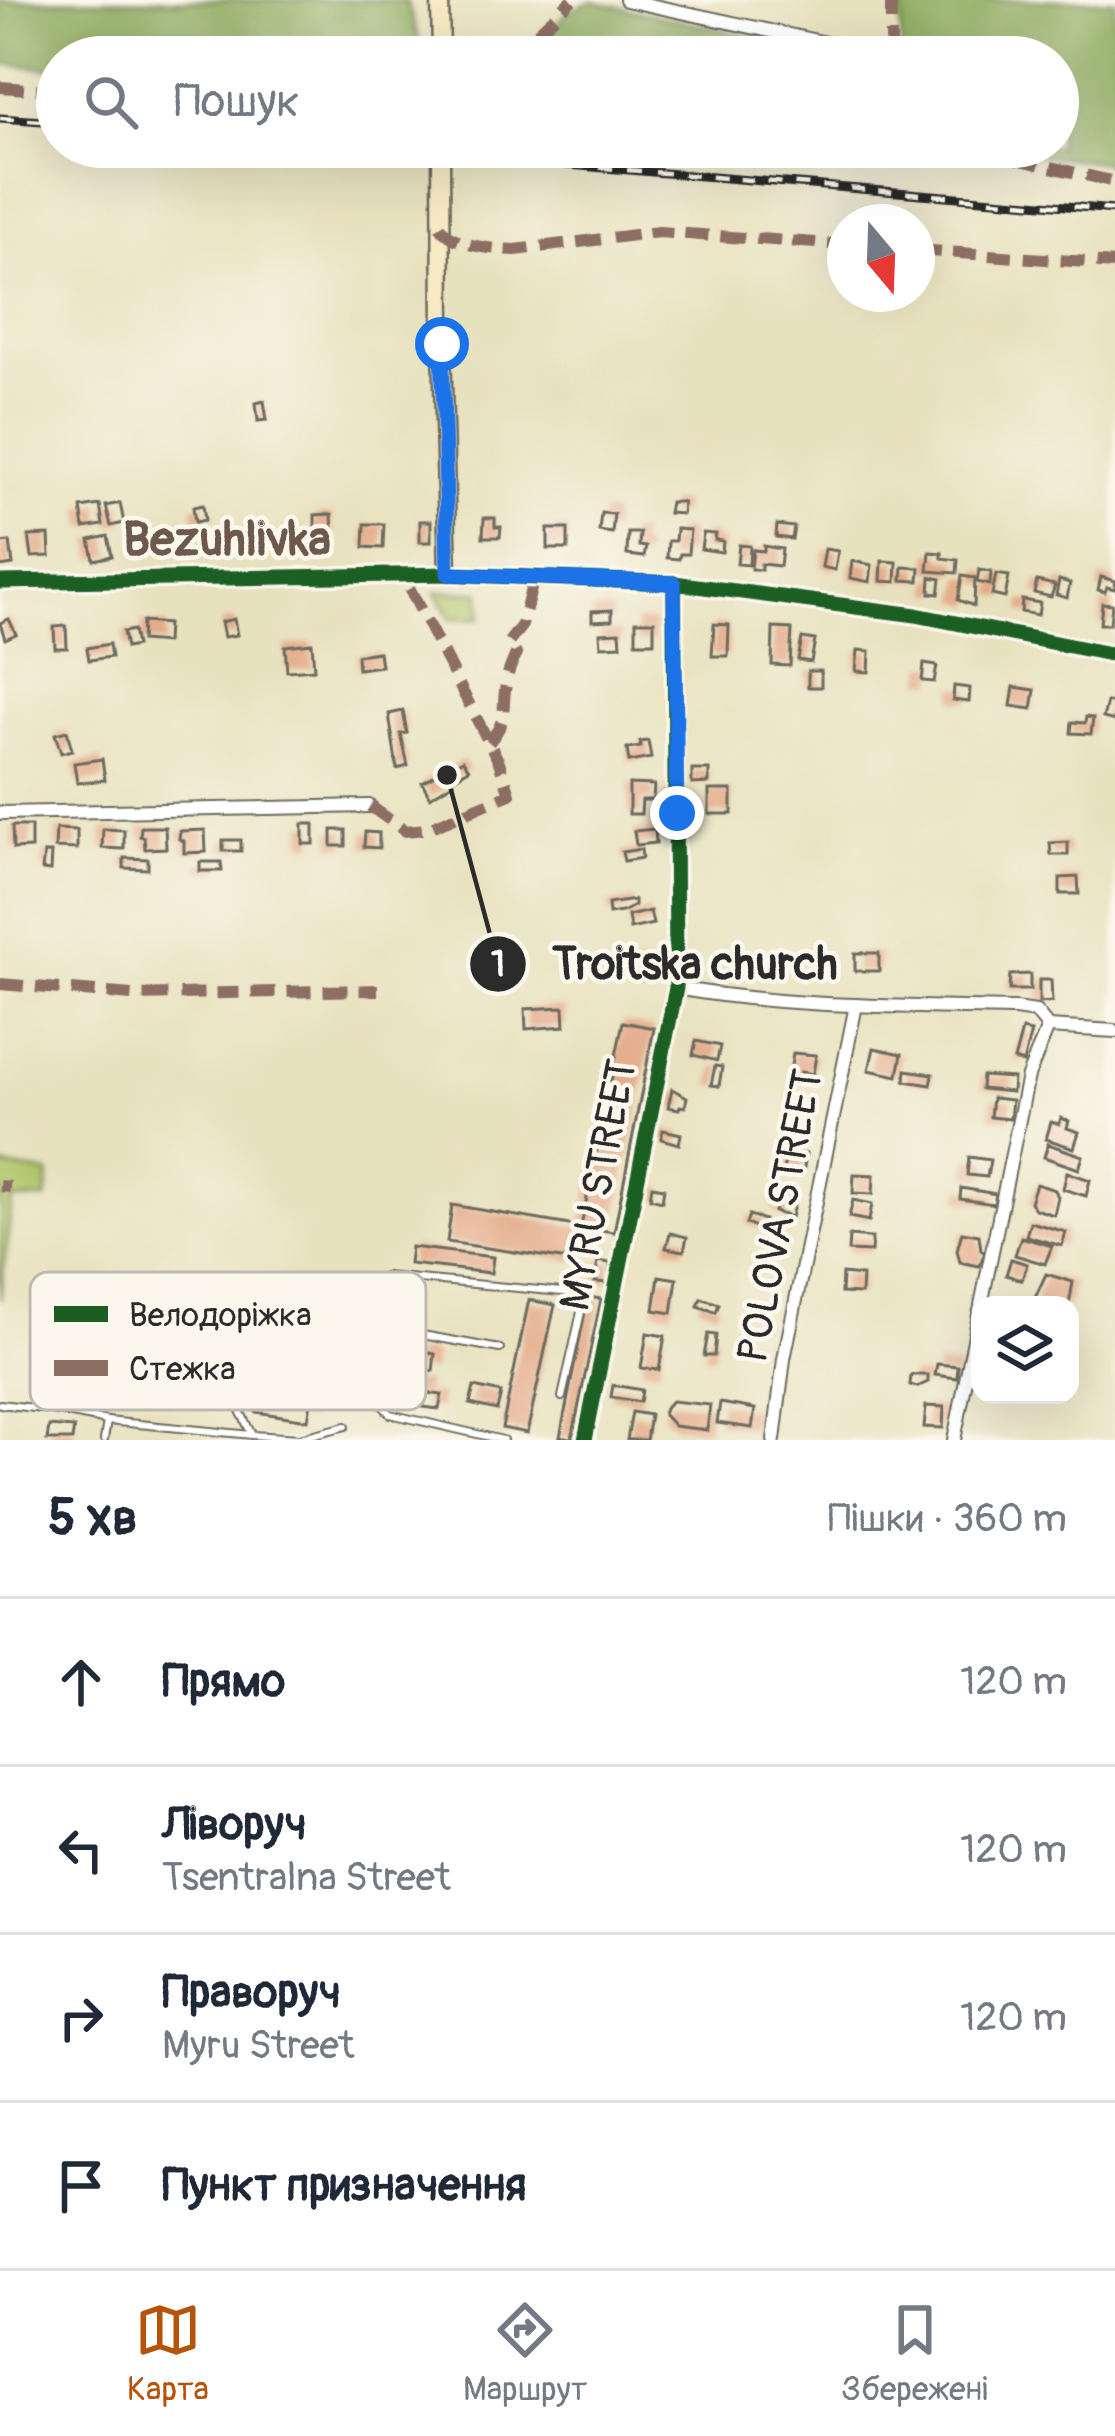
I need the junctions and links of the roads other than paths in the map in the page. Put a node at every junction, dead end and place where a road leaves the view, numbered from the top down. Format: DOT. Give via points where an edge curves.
graph roads {
  1 [pos="440,0"];
  2 [pos="626,0"];
  3 [pos="441,36"];
  4 [pos="793,36"];
  5 [pos="441,168"];
  6 [pos="448,574"];
  7 [pos="0,582"];
  8 [pos="674,583"];
  9 [pos="1115,655"];
  10 [pos="370,806"];
  11 [pos="0,813"];
  12 [pos="676,988"];
  13 [pos="856,1005"];
  14 [pos="1048,1027"];
  15 [pos="1115,1031"];
  16 [pos="426,1280"];
  17 [pos="983,1296"];
  18 [pos="426,1336"];
  19 [pos="500,1349"];
  20 [pos="971,1357"];
  21 [pos="562,1397"];
  22 [pos="0,1404"];
  23 [pos="30,1408"];
  24 [pos="50,1410"];
  25 [pos="240,1410"];
  26 [pos="387,1410"];
  27 [pos="58,1411"];
  28 [pos="107,1421"];
  29 [pos="346,1426"];
  30 [pos="252,1435"];
  31 [pos="104,1440"];
  32 [pos="503,1440"];
  33 [pos="585,1440"];
  34 [pos="774,1440"];
  35 [pos="954,1440"];
  1 -- 3 [label="street"];
  2 -- 4 [label="street"];
  5 -- 6 [label="street"];
  6 -- 7 [label="street"];
  6 -- 8 [label="street"];
  8 -- 9 [label="street" via="916,615"];
  8 -- 12 [label="street, MYRU STREET"];
  10 -- 11 [label="street"];
  12 -- 13 [label="street"];
  12 -- 33 [label="street, MYRU STREET"];
  13 -- 14 [label="street" via="1015,1009 1036,1012"];
  13 -- 34 [label="street, POLOVA STREET"];
  14 -- 15 [label="street"];
  14 -- 17 [label="street" via="1028,1076"];
  16 -- 21 [label="lane" via="585,1294"];
  18 -- 19 [label="lane"];
  20 -- 35 [label="street"];
  22 -- 23 [label="lane"];
  24 -- 27 [label="lane"];
  25 -- 30 [label="lane"];
  26 -- 32 [label="lane"];
  27 -- 28 [label="lane"];
  28 -- 30 [label="lane"];
  28 -- 31 [label="lane"];
  29 -- 30 [label="lane" via="298,1438"];
}
